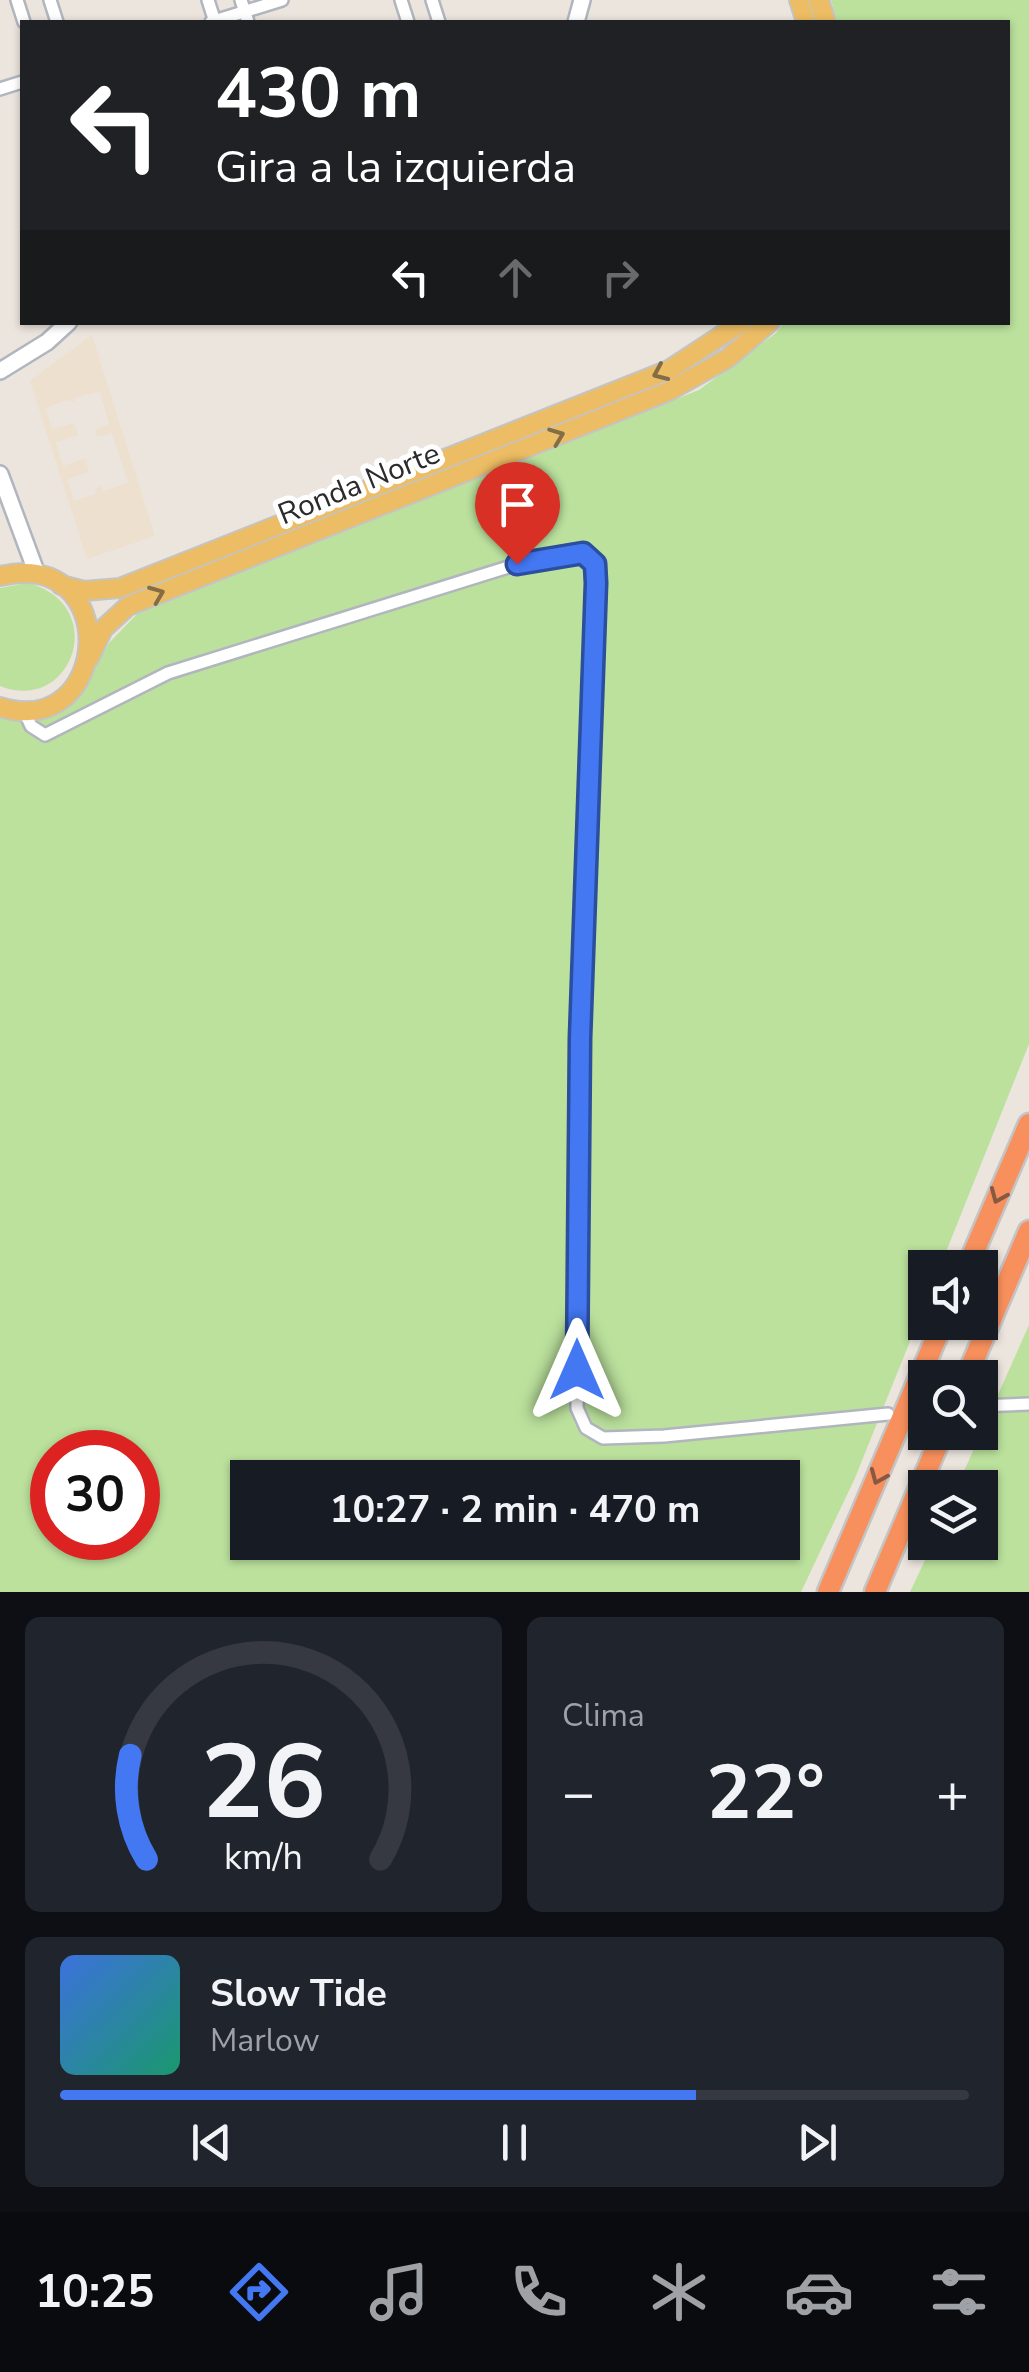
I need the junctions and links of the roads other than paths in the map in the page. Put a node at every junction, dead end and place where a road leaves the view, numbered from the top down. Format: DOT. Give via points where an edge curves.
graph roads {
  1 [pos="282,0"];
  2 [pos="245,11"];
  3 [pos="219,20"];
  4 [pos="66,325"];
  5 [pos="737,325"];
  6 [pos="766,325"];
  7 [pos="0,371"];
  8 [pos="0,474"];
  9 [pos="36,574"];
  10 [pos="0,576"];
  11 [pos="62,585"];
  12 [pos="89,658"];
  13 [pos="0,707"];
  14 [pos="24,711"];
  15 [pos="1029,1124"];
  16 [pos="1029,1231"];
  17 [pos="975,1250"];
  18 [pos="936,1340"];
  19 [pos="974,1360"];
  20 [pos="1029,1404"];
  21 [pos="998,1405"];
  22 [pos="888,1414"];
  23 [pos="935,1450"];
  24 [pos="828,1592"];
  25 [pos="875,1592"];
  1 -- 2 [label="street"];
  2 -- 3 [label="street"];
  4 -- 7 [label="street"];
  5 -- 11 [label="main road, Ronda Norte, one-way" via="669,370 136,582 100,591"];
  12 -- 6 [label="main road, Ronda Norte, one-way" via="103,629 128,606 669,391 718,365"];
  8 -- 9 [label="street"];
  9 -- 10 [label="main road, Ronda Norte"];
  9 -- 11 [label="main road, Ronda Norte"];
  11 -- 12 [label="main road" via="86,617"];
  12 -- 14 [label="main road, Ronda Norte" via="66,696"];
  13 -- 14 [label="main road"];
  14 -- 22 [label="street" via="30,726 45,735 172,672 524,562 583,553 595,564 596,583 580,1038 577,1408 586,1428 603,1438"];
  15 -- 17 [label="highway, one-way"];
  16 -- 19 [label="highway"];
  18 -- 24 [label="highway, one-way"];
  20 -- 21 [label="street"];
  23 -- 25 [label="highway"];
}
